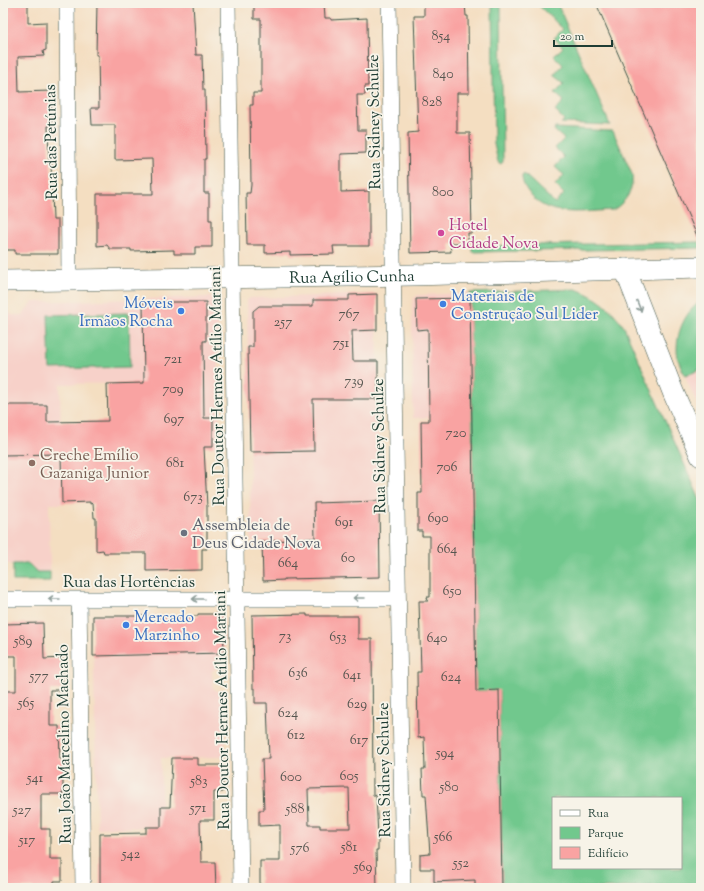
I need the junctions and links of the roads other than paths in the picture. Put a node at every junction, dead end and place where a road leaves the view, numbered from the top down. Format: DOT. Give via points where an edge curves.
graph roads {
  1 [pos="67,3"];
  2 [pos="228,3"];
  3 [pos="390,3"];
  4 [pos="701,267"];
  5 [pos="625,269"];
  6 [pos="393,275"];
  7 [pos="232,278"];
  8 [pos="69,280"];
  9 [pos="3,281"];
  10 [pos="701,456"];
  11 [pos="79,598"];
  12 [pos="3,599"];
  13 [pos="237,599"];
  14 [pos="398,599"];
  15 [pos="83,888"];
  16 [pos="241,888"];
  17 [pos="403,888"];
  1 -- 8 [label="street, Rua das Petúnias"];
  2 -- 7 [label="street, Rua Doutor Hermes Atílio Mariani"];
  3 -- 6 [label="street, Rua Sidney Schulze"];
  4 -- 5 [label="main road, Rua Agílio Cunha"];
  5 -- 6 [label="main road, Rua Agílio Cunha"];
  5 -- 10 [label="main road, one-way"];
  6 -- 7 [label="main road, Rua Agílio Cunha"];
  6 -- 14 [label="street, Rua Sidney Schulze"];
  7 -- 8 [label="main road, Rua Agílio Cunha"];
  7 -- 13 [label="street, Rua Doutor Hermes Atílio Mariani"];
  8 -- 9 [label="main road, Rua Agílio Cunha"];
  11 -- 12 [label="street, Rua das Hortências, one-way"];
  13 -- 11 [label="street, Rua das Hortências, one-way"];
  11 -- 15 [label="street, Rua João Marcelino Machado"];
  14 -- 13 [label="street, Rua das Hortências, one-way"];
  13 -- 16 [label="street, Rua Doutor Hermes Atílio Mariani"];
  14 -- 17 [label="street, Rua Sidney Schulze"];
}
